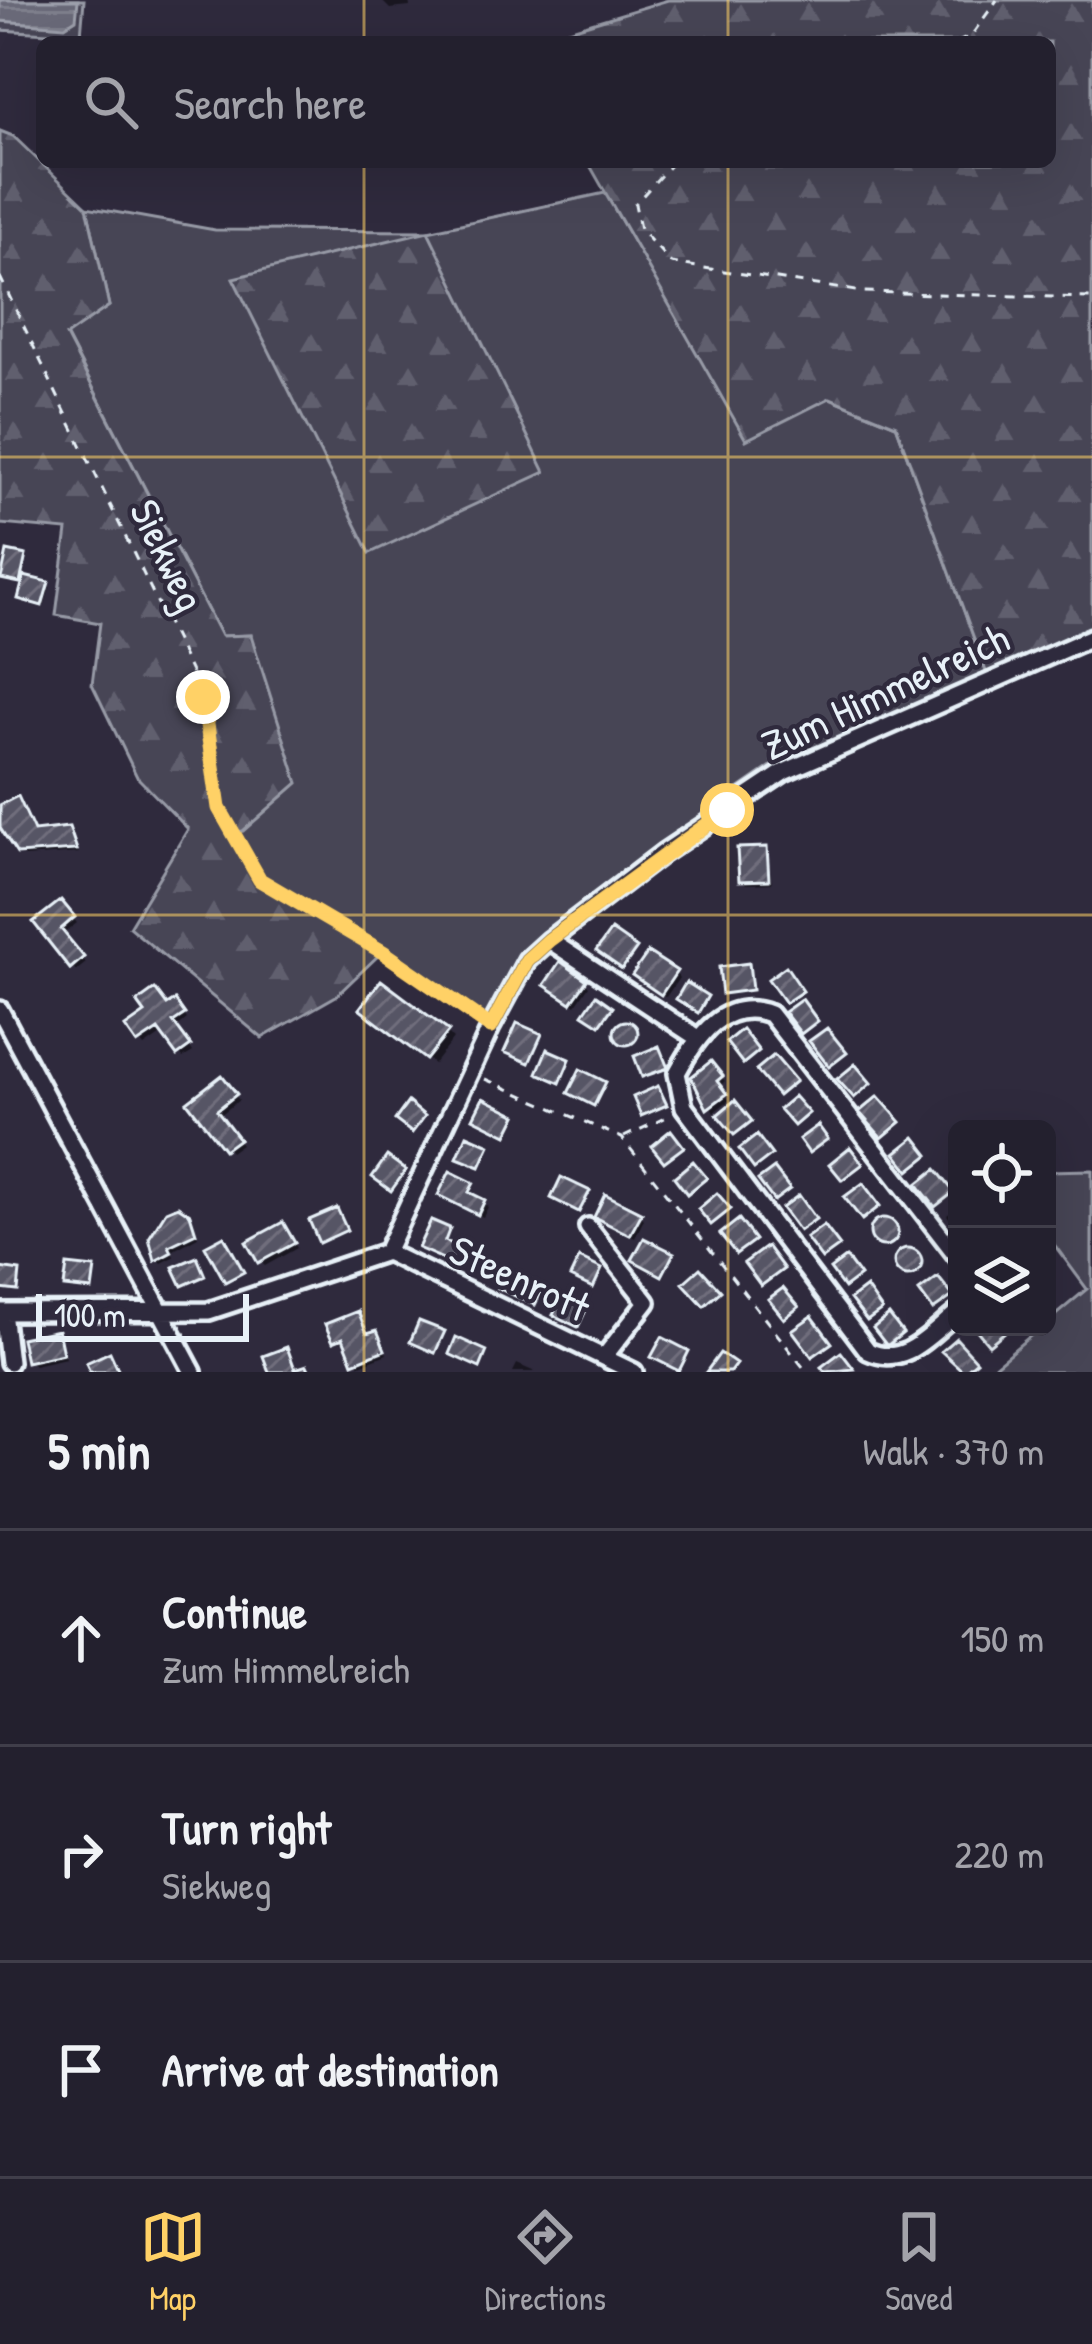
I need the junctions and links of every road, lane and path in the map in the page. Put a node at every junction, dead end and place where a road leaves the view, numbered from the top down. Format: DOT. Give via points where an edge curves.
graph roads {
  1 [pos="997,0"];
  2 [pos="971,36"];
  3 [pos="668,168"];
  4 [pos="0,277"];
  5 [pos="1092,298"];
  6 [pos="1092,638"];
  7 [pos="549,940"];
  8 [pos="0,1010"];
  9 [pos="491,1027"];
  10 [pos="696,1037"];
  11 [pos="472,1074"];
  12 [pos="684,1107"];
  13 [pos="622,1138"];
  14 [pos="589,1227"];
  15 [pos="948,1244"];
  16 [pos="386,1252"];
  17 [pos="2,1312"];
  18 [pos="162,1313"];
  19 [pos="948,1319"];
  20 [pos="604,1358"];
  21 [pos="9,1362"];
  22 [pos="193,1372"];
  23 [pos="634,1372"];
  24 [pos="807,1372"];
  1 -- 2 [label="path"];
  3 -- 5 [label="path" via="635,204 640,230 671,262 863,292"];
  4 -- 9 [label="path, Siekweg" via="203,697 219,808 260,880"];
  6 -- 7 [label="street, Zum Himmelreich" via="784,772"];
  7 -- 9 [label="street, Zum Himmelreich" via="527,960"];
  7 -- 10 [label="street"];
  8 -- 18 [label="street"];
  9 -- 11 [label="street, Zum Himmelreich"];
  10 -- 12 [label="street" via="676,1072"];
  10 -- 15 [label="street" via="732,1011 770,1014"];
  11 -- 13 [label="path"];
  11 -- 16 [label="street, Zum Himmelreich"];
  12 -- 13 [label="path"];
  12 -- 19 [label="street" via="868,1351 902,1356"];
  13 -- 24 [label="path"];
  14 -- 20 [label="street, Steenrott" via="647,1302"];
  16 -- 18 [label="street" via="237,1305"];
  16 -- 20 [label="street, Steenrott"];
  17 -- 18 [label="street"];
  17 -- 21 [label="street"];
  18 -- 22 [label="street"];
  20 -- 23 [label="street"];
}
